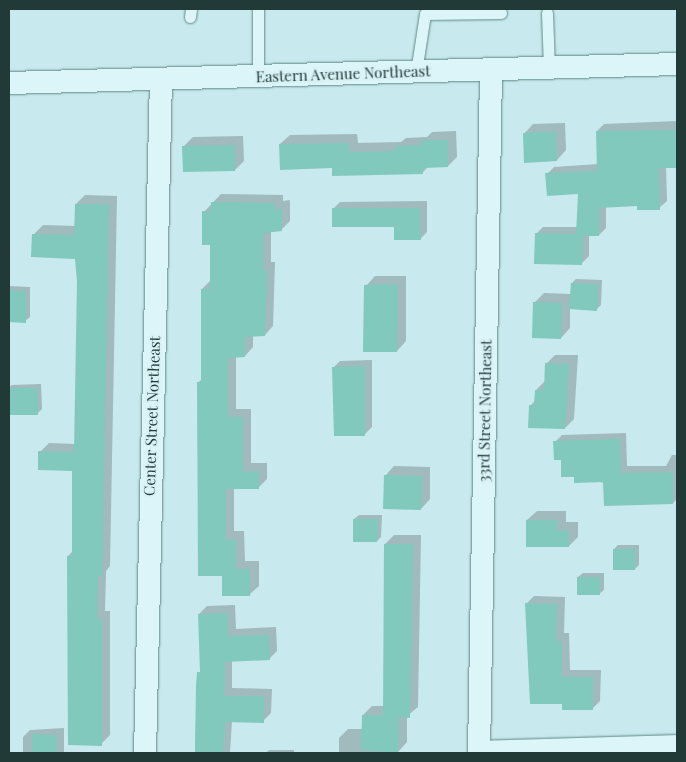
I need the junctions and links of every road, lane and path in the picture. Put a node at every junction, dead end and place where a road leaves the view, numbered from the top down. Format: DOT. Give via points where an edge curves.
graph roads {
  1 [pos="258,9"];
  2 [pos="501,13"];
  3 [pos="547,13"];
  4 [pos="677,64"];
  5 [pos="549,68"];
  6 [pos="491,70"];
  7 [pos="416,72"];
  8 [pos="258,76"];
  9 [pos="161,78"];
  10 [pos="9,83"];
  11 [pos="677,746"];
  12 [pos="479,752"];
  13 [pos="145,753"];
  1 -- 8 [label="lane"];
  2 -- 7 [label="lane" via="426,14"];
  3 -- 5 [label="lane"];
  4 -- 5 [label="street, Eastern Avenue Northeast"];
  5 -- 6 [label="street, Eastern Avenue Northeast"];
  6 -- 7 [label="street, Eastern Avenue Northeast"];
  6 -- 12 [label="street, 33rd Street Northeast"];
  7 -- 8 [label="street, Eastern Avenue Northeast"];
  8 -- 9 [label="street, Eastern Avenue Northeast"];
  9 -- 10 [label="street, Eastern Avenue Northeast"];
  9 -- 13 [label="street, Center Street Northeast"];
  11 -- 12 [label="street"];
}
